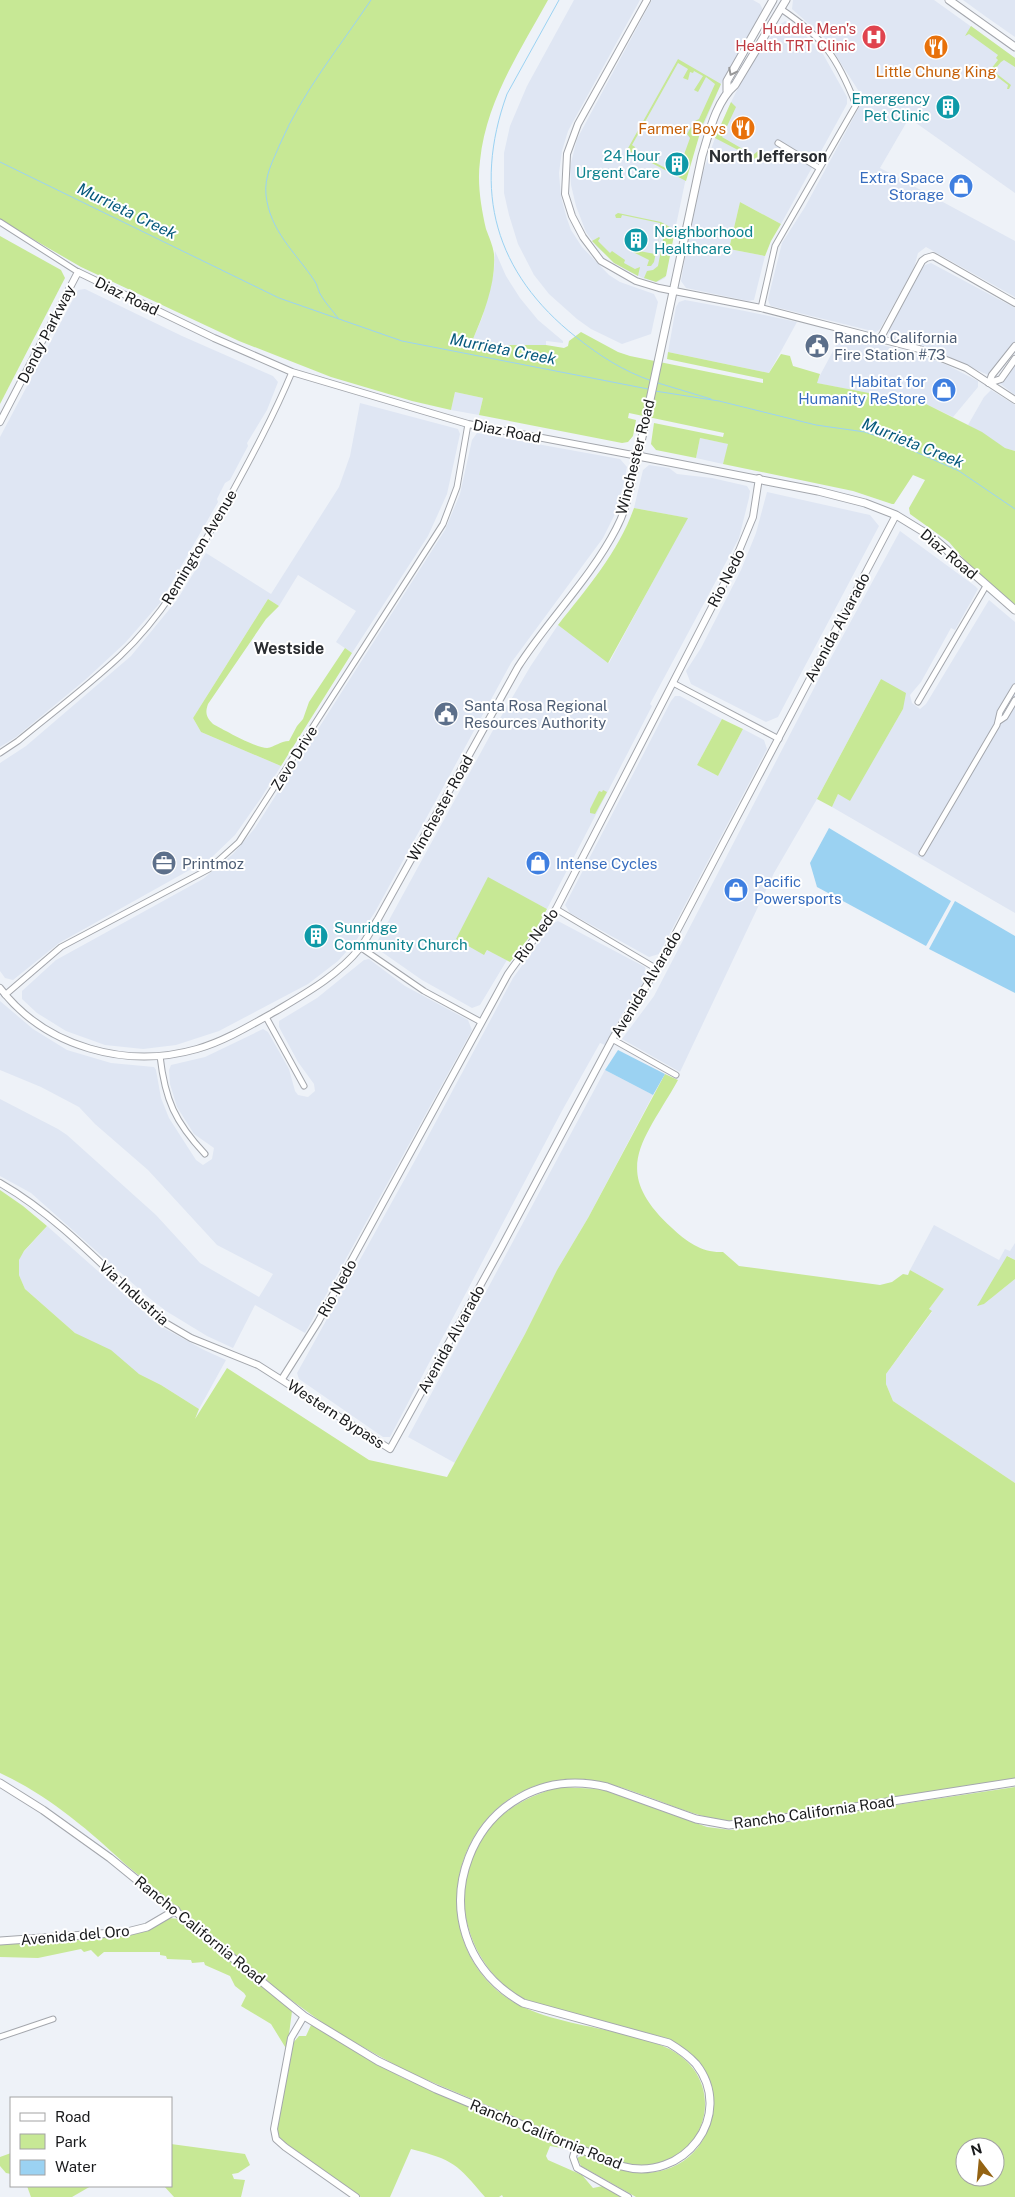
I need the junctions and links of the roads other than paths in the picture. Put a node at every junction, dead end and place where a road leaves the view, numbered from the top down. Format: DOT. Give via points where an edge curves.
graph roads {
  1 [pos="647,0"];
  2 [pos="786,0"];
  3 [pos="949,0"];
  4 [pos="769,1"];
  5 [pos="781,9"];
  6 [pos="1015,47"];
  7 [pos="727,91"];
  8 [pos="778,143"];
  9 [pos="819,168"];
  10 [pos="0,222"];
  11 [pos="78,272"];
  12 [pos="673,291"];
  13 [pos="1015,303"];
  14 [pos="761,308"];
  15 [pos="880,339"];
  16 [pos="1015,346"];
  17 [pos="1015,359"];
  18 [pos="292,372"];
  19 [pos="989,383"];
  20 [pos="1015,400"];
  21 [pos="0,422"];
  22 [pos="468,424"];
  23 [pos="638,456"];
  24 [pos="759,478"];
  25 [pos="896,515"];
  26 [pos="986,586"];
  27 [pos="1015,610"];
  28 [pos="673,683"];
  29 [pos="1015,687"];
  30 [pos="1015,700"];
  31 [pos="918,702"];
  32 [pos="998,721"];
  33 [pos="779,739"];
  34 [pos="0,753"];
  35 [pos="922,853"];
  36 [pos="556,909"];
  37 [pos="360,947"];
  38 [pos="657,969"];
  39 [pos="0,988"];
  40 [pos="6,995"];
  41 [pos="266,1017"];
  42 [pos="482,1022"];
  43 [pos="612,1039"];
  44 [pos="160,1056"];
  45 [pos="676,1075"];
  46 [pos="304,1086"];
  47 [pos="205,1154"];
  48 [pos="0,1184"];
  49 [pos="282,1379"];
  50 [pos="390,1449"];
  51 [pos="1015,1782"];
  52 [pos="0,1783"];
  53 [pos="176,1910"];
  54 [pos="0,1941"];
  55 [pos="304,2016"];
  56 [pos="53,2019"];
  57 [pos="0,2037"];
  58 [pos="576,2147"];
  59 [pos="356,2197"];
  60 [pos="628,2197"];
  1 -- 12 [label="street" via="572,139 567,154 565,194 583,238 601,262 638,282"];
  2 -- 5 [label="main road, Winchester Road"];
  3 -- 6 [label="main road"];
  4 -- 7 [label="main road, Winchester Road, one-way" via="728,81"];
  5 -- 7 [label="main road, Winchester Road" via="735,85"];
  5 -- 9 [label="street" via="806,26 830,50 856,105"];
  7 -- 12 [label="main road, Winchester Road" via="702,156"];
  8 -- 9 [label="street"];
  9 -- 14 [label="street" via="776,246"];
  10 -- 11 [label="street, Diaz Road"];
  11 -- 18 [label="street, Diaz Road"];
  11 -- 21 [label="street, Dendy Parkway"];
  12 -- 14 [label="street"];
  12 -- 23 [label="main road, Winchester Road"];
  13 -- 15 [label="street" via="934,256 926,258"];
  14 -- 15 [label="street"];
  15 -- 19 [label="street" via="944,359"];
  16 -- 19 [label="street"];
  17 -- 19 [label="street" via="1002,379"];
  18 -- 22 [label="street, Diaz Road"];
  18 -- 34 [label="street, Remington Avenue" via="279,405 219,516 158,614 121,656"];
  19 -- 20 [label="street"];
  22 -- 23 [label="street, Diaz Road"];
  22 -- 40 [label="street, Zevo Drive" via="457,487 443,524 239,842 209,868 61,947"];
  23 -- 24 [label="main road, Diaz Road"];
  23 -- 37 [label="street, Winchester Road" via="628,498 608,544 518,667"];
  24 -- 25 [label="main road, Diaz Road" via="865,503"];
  24 -- 28 [label="street, Rio Nedo" via="753,517 743,545"];
  25 -- 26 [label="main road, Diaz Road" via="932,537"];
  25 -- 33 [label="street, Avenida Alvarado"];
  26 -- 27 [label="main road, Diaz Road"];
  26 -- 31 [label="street"];
  28 -- 33 [label="street"];
  28 -- 36 [label="street, Rio Nedo"];
  29 -- 32 [label="street"];
  30 -- 32 [label="street" via="1005,717"];
  32 -- 35 [label="street"];
  33 -- 38 [label="street, Avenida Alvarado"];
  36 -- 38 [label="street"];
  36 -- 42 [label="street, Rio Nedo" via="508,974"];
  37 -- 41 [label="street, Winchester Road" via="315,988"];
  37 -- 42 [label="street" via="424,991"];
  38 -- 43 [label="street, Avenida Alvarado"];
  39 -- 40 [label="street, Winchester Road"];
  40 -- 44 [label="street, Winchester Road" via="33,1020 74,1043 114,1055"];
  41 -- 44 [label="street, Winchester Road" via="212,1044"];
  41 -- 46 [label="street"];
  42 -- 49 [label="street, Rio Nedo" via="318,1322"];
  43 -- 45 [label="street"];
  43 -- 50 [label="street, Avenida Alvarado"];
  44 -- 47 [label="street" via="168,1102 177,1121"];
  48 -- 49 [label="street, Via Industria" via="48,1217 162,1321 191,1338 258,1365"];
  49 -- 50 [label="street, Western Bypass"];
  51 -- 58 [label="main road, Rancho California Road" via="741,1824 718,1824 696,1819 621,1791 582,1783 543,1788 498,1813 467,1858 460,1890 464,1931 474,1955 488,1975 505,1992 523,2003 669,2043 696,2065 705,2080 708,2117 700,2137 687,2153 670,2164 650,2169 628,2168"];
  52 -- 53 [label="main road, Rancho California Road" via="80,1836"];
  53 -- 54 [label="main road, Avenida del Oro" via="138,1930"];
  53 -- 55 [label="main road, Rancho California Road"];
  55 -- 58 [label="main road, Rancho California Road" via="407,2076"];
  55 -- 59 [label="street" via="291,2038 275,2135 285,2147"];
  56 -- 57 [label="street"];
  58 -- 60 [label="street" via="573,2157 577,2168"];
}
